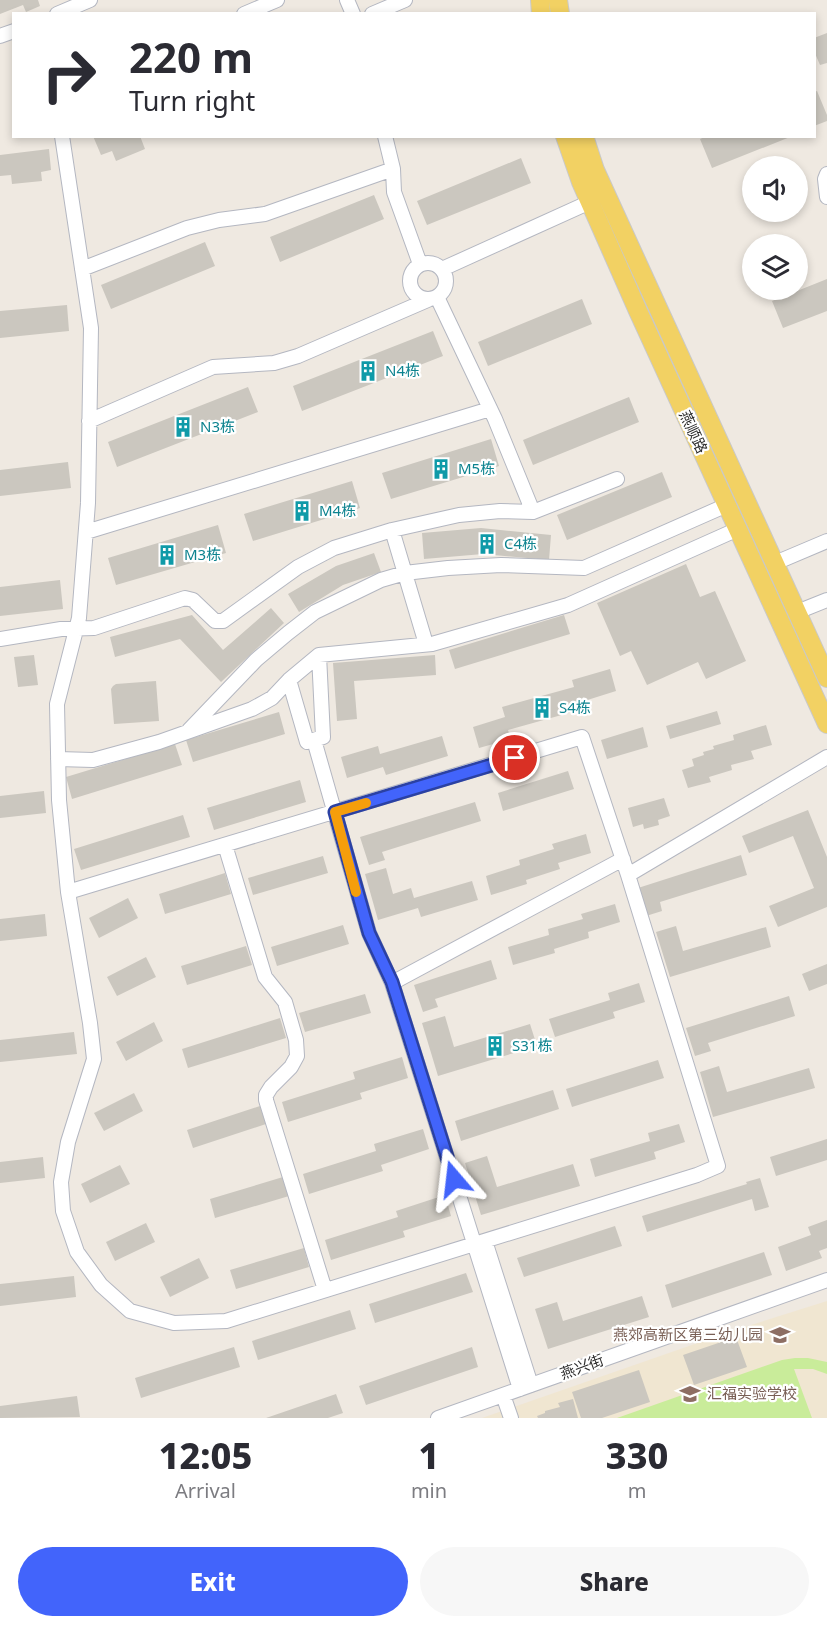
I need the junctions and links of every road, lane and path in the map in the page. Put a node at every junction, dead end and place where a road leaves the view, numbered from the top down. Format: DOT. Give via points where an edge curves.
graph roads {
  1 [pos="90,0"];
  2 [pos="277,0"];
  3 [pos="401,1"];
  4 [pos="376,8"];
  5 [pos="62,12"];
  6 [pos="249,12"];
  7 [pos="62,138"];
  8 [pos="386,138"];
  9 [pos="566,138"];
  10 [pos="585,138"];
  11 [pos="393,169"];
  12 [pos="827,174"];
  13 [pos="827,197"];
  14 [pos="592,206"];
  15 [pos="420,264"];
  16 [pos="82,269"];
  17 [pos="444,272"];
  18 [pos="434,298"];
  19 [pos="490,409"];
  20 [pos="89,421"];
  21 [pos="617,479"];
  22 [pos="727,505"];
  23 [pos="533,512"];
  24 [pos="392,530"];
  25 [pos="738,530"];
  26 [pos="86,532"];
  27 [pos="827,541"];
  28 [pos="775,563"];
  29 [pos="405,573"];
  30 [pos="827,600"];
  31 [pos="797,612"];
  32 [pos="76,629"];
  33 [pos="0,639"];
  34 [pos="426,644"];
  35 [pos="319,655"];
  36 [pos="827,678"];
  37 [pos="289,680"];
  38 [pos="827,724"];
  39 [pos="187,732"];
  40 [pos="314,740"];
  41 [pos="827,757"];
  42 [pos="58,759"];
  43 [pos="335,812"];
  44 [pos="225,845"];
  45 [pos="623,859"];
  46 [pos="628,875"];
  47 [pos="68,892"];
  48 [pos="392,982"];
  49 [pos="479,1243"];
  50 [pos="827,1280"];
  51 [pos="324,1290"];
  52 [pos="526,1387"];
  53 [pos="503,1395"];
  54 [pos="438,1418"];
  55 [pos="511,1418"];
  1 -- 5 [label="street"];
  2 -- 6 [label="street"];
  3 -- 4 [label="street"];
  7 -- 16 [label="street"];
  8 -- 11 [label="street"];
  9 -- 14 [label="main road, 燕顺路"];
  10 -- 28 [label="main road, 燕顺路"];
  11 -- 15 [label="street" via="394,192"];
  11 -- 16 [label="street" via="265,214 187,228"];
  12 -- 13 [label="street"];
  14 -- 17 [label="street"];
  14 -- 22 [label="main road, 燕顺路"];
  15 -- 17 [label="street" via="429,262"];
  15 -- 18 [label="street" via="411,273 410,284 417,295"];
  16 -- 20 [label="street" via="91,328"];
  17 -- 18 [label="street" via="446,286"];
  18 -- 19 [label="street"];
  18 -- 20 [label="street" via="298,356 274,363 213,367"];
  19 -- 23 [label="street"];
  19 -- 26 [label="street"];
  20 -- 26 [label="street"];
  21 -- 23 [label="street"];
  22 -- 25 [label="main road, 燕顺路"];
  22 -- 29 [label="street" via="584,568 501,565"];
  23 -- 24 [label="street" via="459,515"];
  24 -- 29 [label="street"];
  24 -- 32 [label="street" via="334,548 298,567 223,621 215,621 193,600 185,598 94,628"];
  25 -- 34 [label="street" via="568,605"];
  25 -- 38 [label="main road, 燕顺路"];
  26 -- 32 [label="street"];
  27 -- 28 [label="street"];
  28 -- 31 [label="main road, 燕顺路"];
  29 -- 34 [label="street"];
  29 -- 39 [label="street" via="381,579 315,612 256,660"];
  30 -- 31 [label="street"];
  31 -- 36 [label="main road, 燕顺路"];
  32 -- 33 [label="street"];
  32 -- 42 [label="street" via="57,704"];
  34 -- 35 [label="street"];
  35 -- 37 [label="street"];
  35 -- 40 [label="street" via="323,737"];
  37 -- 39 [label="street" via="272,698 252,709"];
  37 -- 40 [label="street" via="308,742"];
  39 -- 42 [label="street" via="93,760"];
  40 -- 43 [label="street"];
  41 -- 46 [label="street"];
  42 -- 47 [label="street"];
  43 -- 44 [label="street"];
  43 -- 45 [label="street" via="582,737"];
  43 -- 48 [label="street" via="369,933"];
  44 -- 47 [label="street"];
  44 -- 51 [label="street" via="265,977 285,1002 296,1040 297,1056 271,1087 266,1100"];
  45 -- 46 [label="street"];
  45 -- 48 [label="street"];
  46 -- 49 [label="street" via="718,1166"];
  47 -- 51 [label="street" via="94,1059 68,1142 61,1182 63,1212 77,1252 101,1285 130,1311 174,1323 226,1321"];
  48 -- 49 [label="street"];
  49 -- 51 [label="street"];
  49 -- 52 [label="street"];
  50 -- 52 [label="street, 燕兴街"];
  52 -- 53 [label="street, 燕兴街"];
  53 -- 54 [label="street, 燕兴街"];
  53 -- 55 [label="street"];
}
